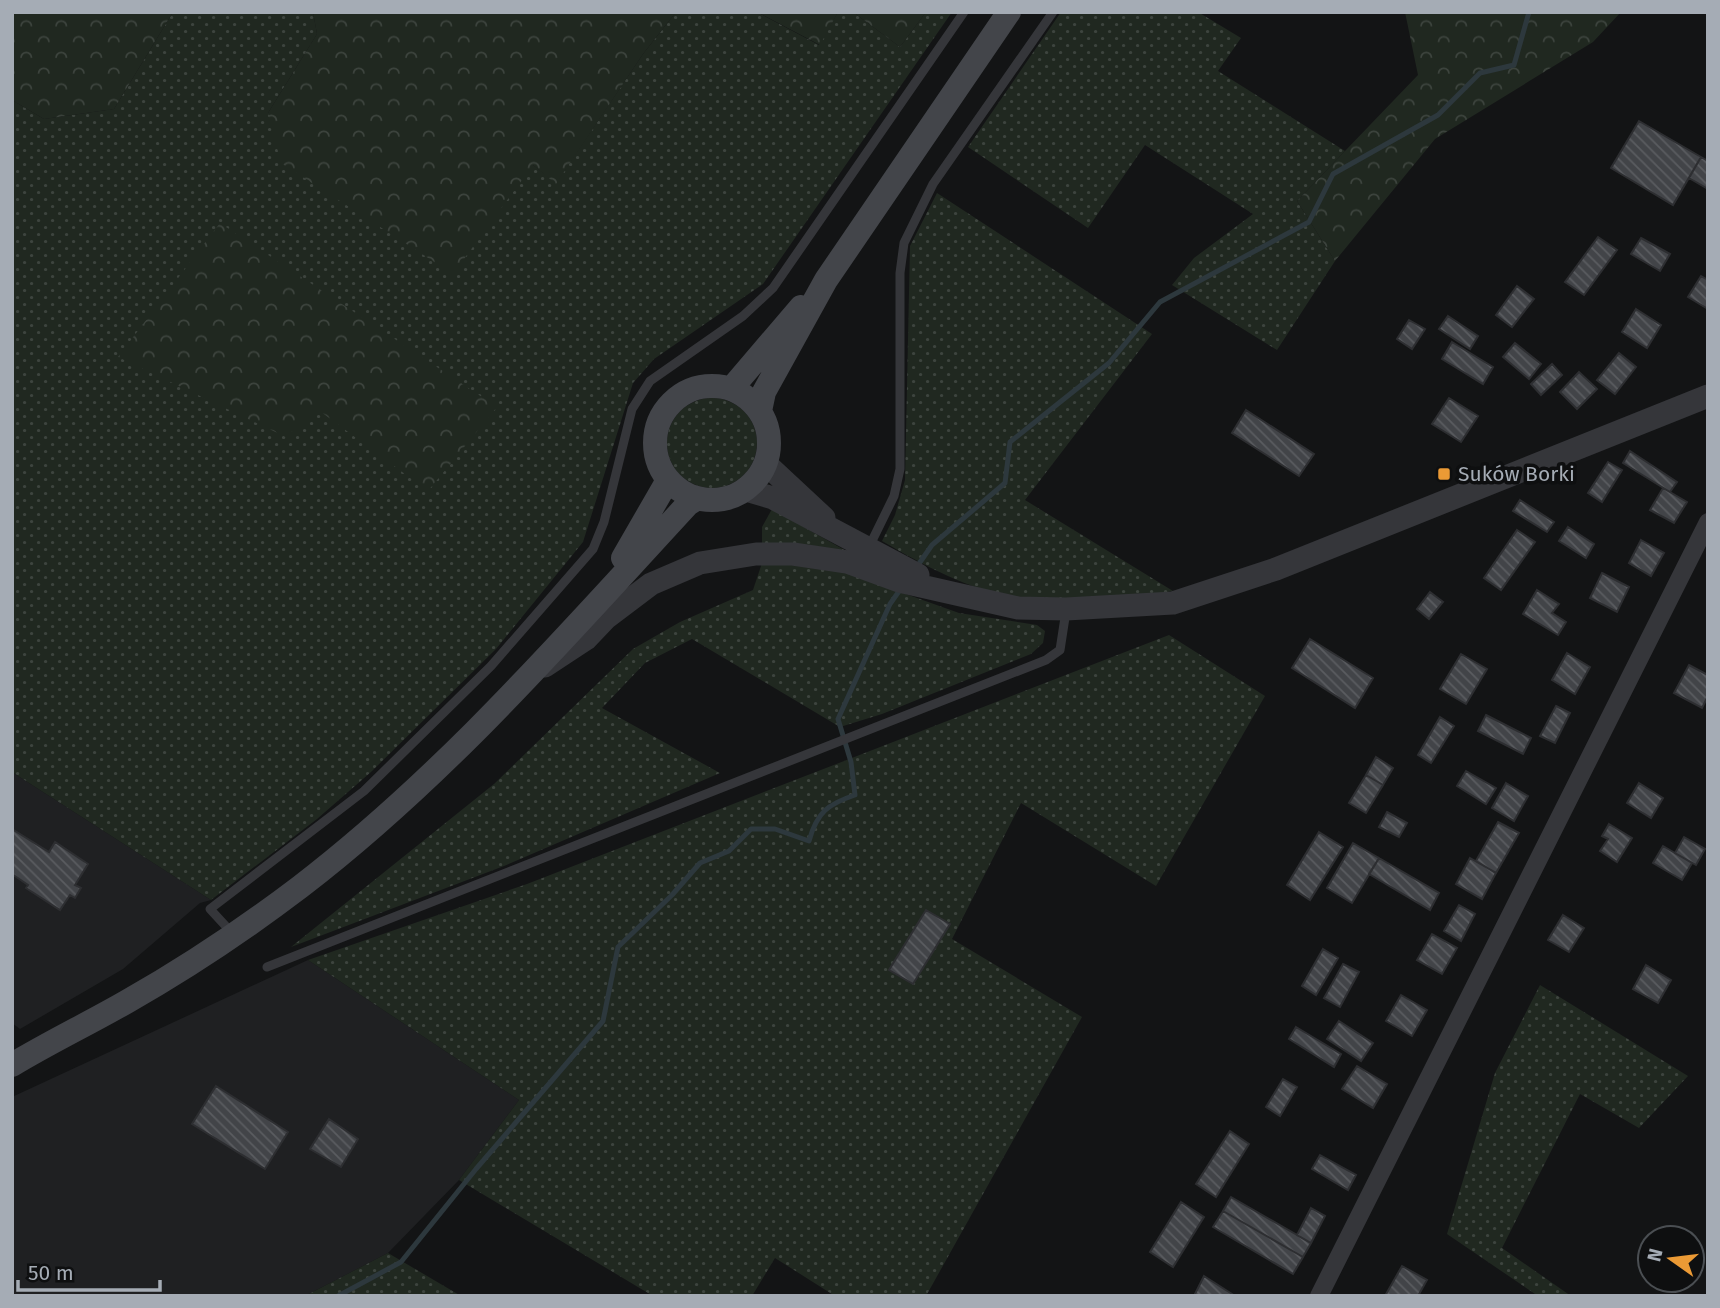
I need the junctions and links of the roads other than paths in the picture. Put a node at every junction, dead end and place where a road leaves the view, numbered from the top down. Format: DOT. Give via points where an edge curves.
graph roads {
  1 [pos="964,12"];
  2 [pos="1009,12"];
  3 [pos="1053,12"];
  4 [pos="826,279"];
  5 [pos="731,388"];
  6 [pos="1708,396"];
  7 [pos="760,411"];
  8 [pos="766,464"];
  9 [pos="668,480"];
  10 [pos="746,490"];
  11 [pos="696,499"];
  12 [pos="1708,523"];
  13 [pos="839,532"];
  14 [pos="867,548"];
  15 [pos="909,577"];
  16 [pos="592,607"];
  17 [pos="1066,609"];
  18 [pos="532,675"];
  19 [pos="233,935"];
  20 [pos="267,967"];
  21 [pos="18,1060"];
  22 [pos="1319,1296"];
  1 -- 19 [label="lane" via="773,288 743,317 650,381 632,409 593,549 491,666 364,791 210,909"];
  2 -- 4 [label="main road"];
  3 -- 14 [label="lane" via="933,184 904,243 900,469 894,496"];
  4 -- 5 [label="main road"];
  4 -- 7 [label="main road" via="764,392"];
  5 -- 7 [label="main road"];
  5 -- 9 [label="main road" via="694,388 665,410 655,445"];
  6 -- 17 [label="street" via="1247,579 1155,606"];
  7 -- 8 [label="main road" via="770,437"];
  8 -- 10 [label="main road"];
  8 -- 13 [label="street"];
  9 -- 11 [label="main road"];
  9 -- 16 [label="main road"];
  10 -- 11 [label="main road" via="722,500"];
  10 -- 13 [label="street" via="773,498"];
  11 -- 16 [label="main road"];
  12 -- 22 [label="street"];
  13 -- 14 [label="street"];
  14 -- 15 [label="street"];
  15 -- 17 [label="street" via="1018,608"];
  15 -- 18 [label="street" via="793,554 756,554 700,563 651,584 586,639"];
  16 -- 18 [label="main road"];
  17 -- 20 [label="lane" via="1060,650 1046,660"];
  18 -- 19 [label="main road" via="407,800"];
  19 -- 21 [label="main road" via="129,1000"];
}
